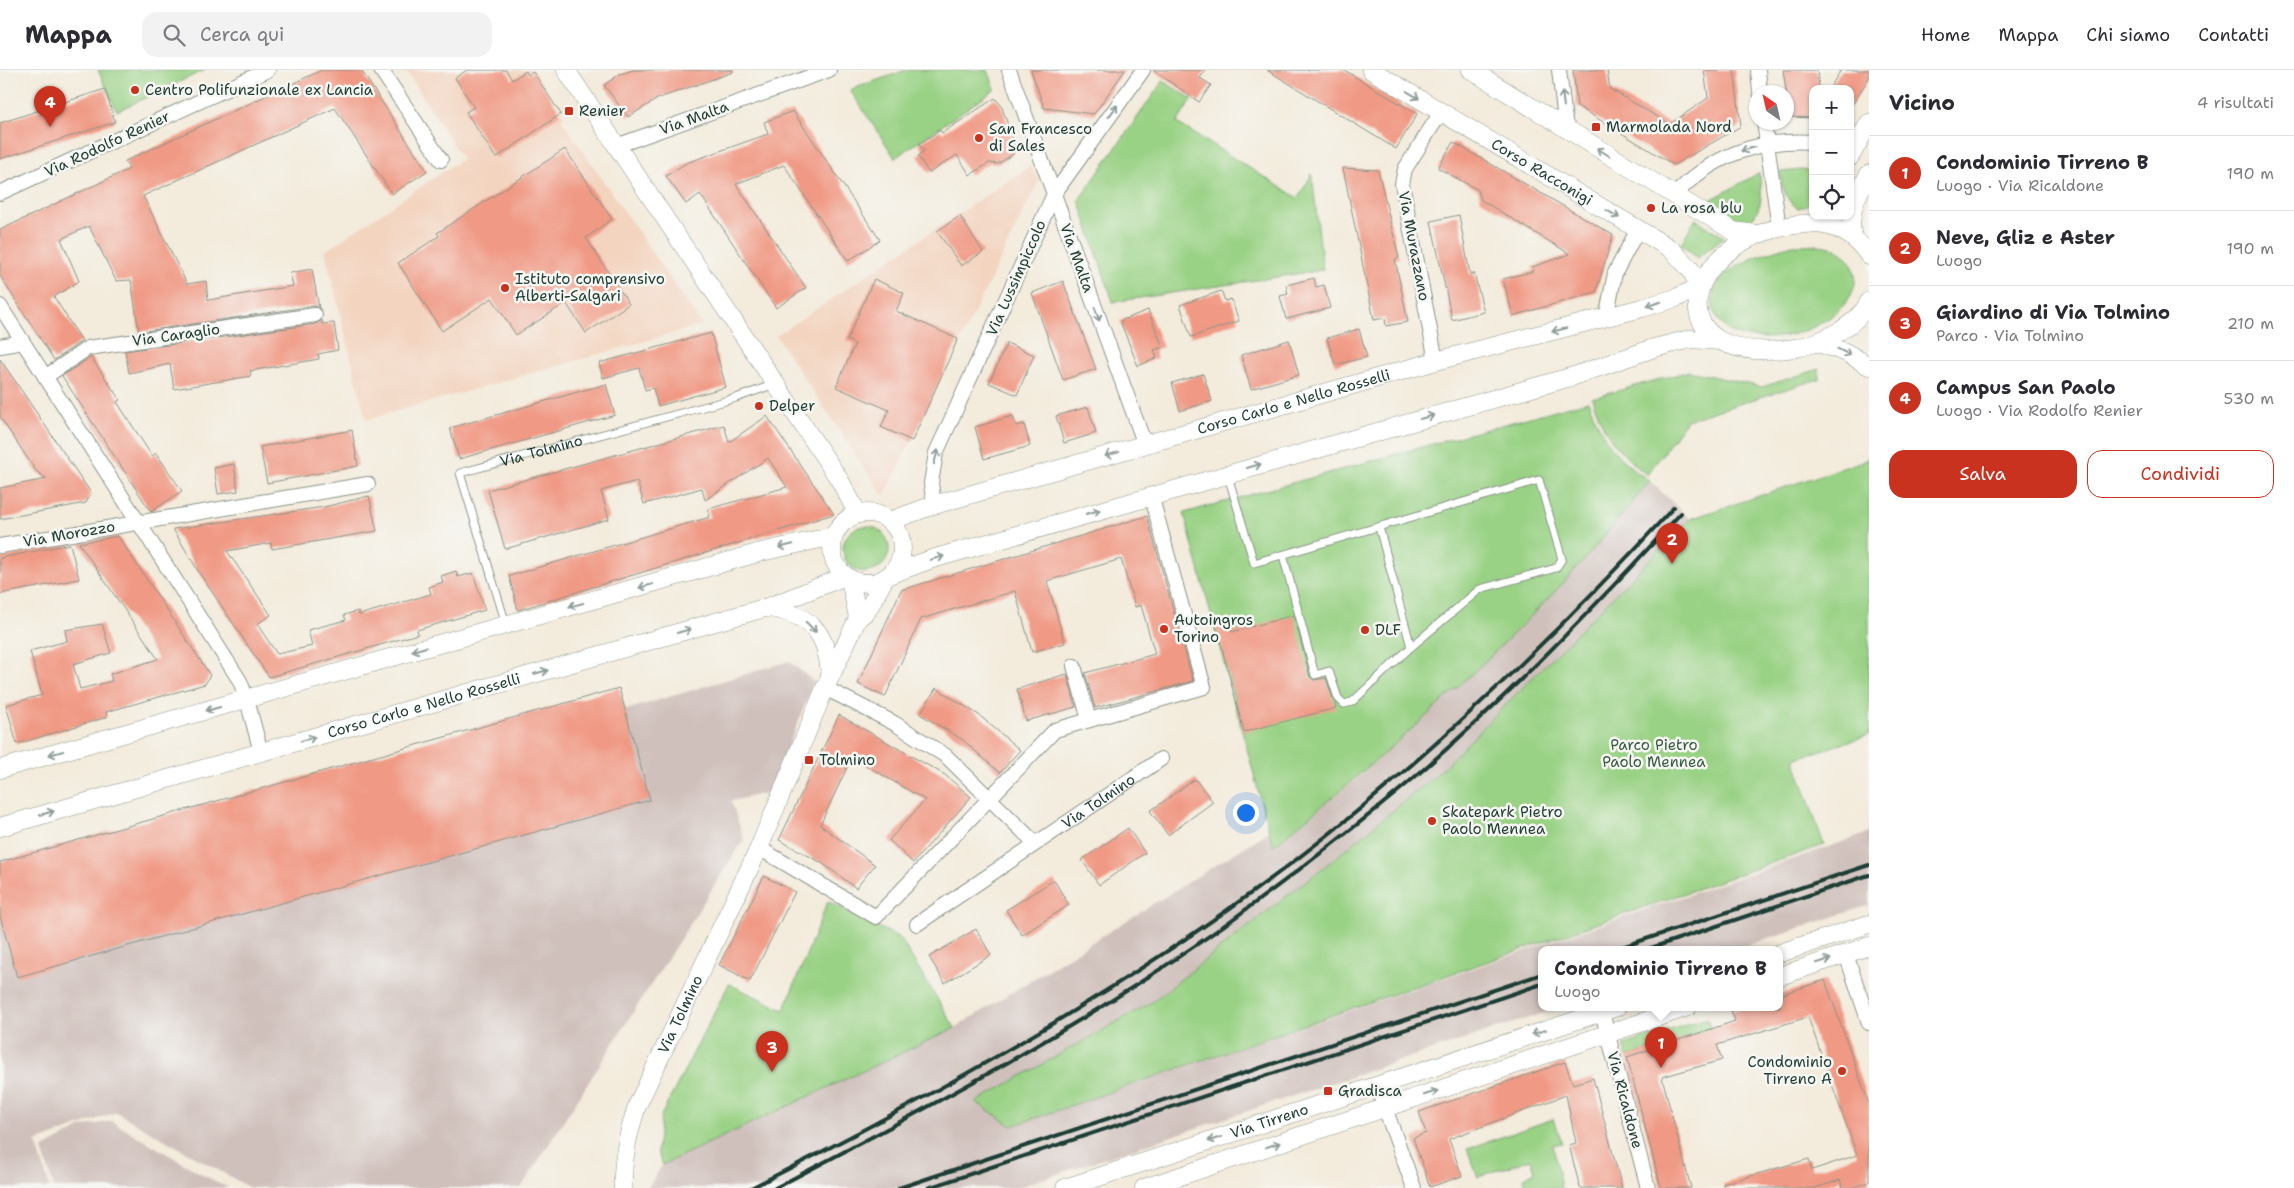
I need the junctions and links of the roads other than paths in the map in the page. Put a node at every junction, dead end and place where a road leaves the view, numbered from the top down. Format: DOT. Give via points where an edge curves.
graph roads {
  1 [pos="268,70"];
  2 [pos="381,70"];
  3 [pos="566,70"];
  4 [pos="829,70"];
  5 [pos="1009,70"];
  6 [pos="1143,70"];
  7 [pos="1371,70"];
  8 [pos="1471,70"];
  9 [pos="1559,70"];
  10 [pos="1758,70"];
  11 [pos="1759,85"];
  12 [pos="1441,112"];
  13 [pos="1869,123"];
  14 [pos="1566,129"];
  15 [pos="1765,130"];
  16 [pos="1809,142"];
  17 [pos="1766,143"];
  18 [pos="616,146"];
  19 [pos="1854,147"];
  20 [pos="441,160"];
  21 [pos="1869,174"];
  22 [pos="0,193"];
  23 [pos="1054,194"];
  24 [pos="1674,196"];
  25 [pos="1808,219"];
  26 [pos="1779,228"];
  27 [pos="1638,229"];
  28 [pos="1756,234"];
  29 [pos="1863,246"];
  30 [pos="1700,286"];
  31 [pos="1869,303"];
  32 [pos="0,306"];
  33 [pos="316,315"];
  34 [pos="1606,318"];
  35 [pos="1720,341"];
  36 [pos="23,342"];
  37 [pos="1818,343"];
  38 [pos="0,346"];
  39 [pos="1436,361"];
  40 [pos="1869,366"];
  41 [pos="45,377"];
  42 [pos="775,384"];
  43 [pos="1145,445"];
  44 [pos="1227,474"];
  45 [pos="368,484"];
  46 [pos="1151,496"];
  47 [pos="934,505"];
  48 [pos="858,514"];
  49 [pos="890,520"];
  50 [pos="138,521"];
  51 [pos="1379,527"];
  52 [pos="834,536"];
  53 [pos="0,546"];
  54 [pos="1283,555"];
  55 [pos="888,576"];
  56 [pos="848,578"];
  57 [pos="768,608"];
  58 [pos="858,618"];
  59 [pos="506,624"];
  60 [pos="1411,647"];
  61 [pos="1074,666"];
  62 [pos="828,683"];
  63 [pos="247,700"];
  64 [pos="1089,720"];
  65 [pos="261,752"];
  66 [pos="1161,759"];
  67 [pos="0,769"];
  68 [pos="991,797"];
  69 [pos="0,827"];
  70 [pos="1035,843"];
  71 [pos="759,848"];
  72 [pos="917,924"];
  73 [pos="1869,924"];
  74 [pos="1869,946"];
  75 [pos="1783,952"];
  76 [pos="1846,954"];
  77 [pos="1783,975"];
  78 [pos="1603,1011"];
  79 [pos="1609,1011"];
  80 [pos="1676,1011"];
  81 [pos="1869,1023"];
  82 [pos="1608,1034"];
  83 [pos="1377,1086"];
  84 [pos="1385,1108"];
  85 [pos="623,1188"];
  86 [pos="1066,1188"];
  87 [pos="1144,1188"];
  88 [pos="1414,1188"];
  89 [pos="1648,1188"];
  1 -- 22 [label="street, Via Rodolfo Renier"];
  2 -- 20 [label="street"];
  3 -- 18 [label="street"];
  4 -- 18 [label="street, Via Malta"];
  5 -- 23 [label="street, Via Malta"];
  23 -- 6 [label="street, Via Lussimpiccolo, one-way"];
  7 -- 12 [label="street, Corso Racconigi, one-way"];
  8 -- 14 [label="street"];
  14 -- 9 [label="street, one-way"];
  10 -- 11 [label="street"];
  12 -- 27 [label="street, Corso Racconigi, one-way"];
  12 -- 39 [label="street, Via Murazzano" via="1405,169 1402,184"];
  13 -- 19 [label="street"];
  24 -- 14 [label="street, one-way"];
  15 -- 17 [label="street"];
  16 -- 17 [label="street"];
  17 -- 24 [label="street, one-way" via="1716,161 1684,184"];
  17 -- 26 [label="street"];
  18 -- 42 [label="street"];
  21 -- 29 [label="street" via="1853,205 1850,222"];
  23 -- 43 [label="street, Via Malta, one-way"];
  47 -- 23 [label="street, Via Lussimpiccolo, one-way" via="931,483 936,453"];
  24 -- 28 [label="street" via="1733,231"];
  25 -- 26 [label="street"];
  25 -- 29 [label="street" via="1829,225"];
  26 -- 28 [label="street"];
  27 -- 30 [label="street, Corso Racconigi" via="1671,249 1690,269"];
  27 -- 34 [label="street" via="1615,273"];
  28 -- 30 [label="street" via="1718,259"];
  30 -- 34 [label="street, Corso Carlo e Nello Rosselli, one-way" via="1676,298"];
  30 -- 35 [label="street" via="1699,316 1709,334"];
  31 -- 37 [label="street" via="1849,323"];
  32 -- 36 [label="street"];
  33 -- 41 [label="street, Via Caraglio" via="88,348"];
  34 -- 39 [label="street, Corso Carlo e Nello Rosselli, one-way"];
  35 -- 37 [label="street" via="1732,347 1759,351"];
  44 -- 35 [label="street, one-way" via="1574,376 1654,348 1690,339"];
  36 -- 38 [label="street"];
  36 -- 41 [label="street"];
  37 -- 40 [label="street, one-way" via="1845,352"];
  39 -- 43 [label="street, Corso Carlo e Nello Rosselli"];
  41 -- 50 [label="street"];
  42 -- 48 [label="street" via="839,479"];
  42 -- 59 [label="lane, Via Tolmino" via="460,473"];
  43 -- 47 [label="street, Corso Carlo e Nello Rosselli, one-way"];
  44 -- 46 [label="street"];
  44 -- 54 [label="lane" via="1254,563"];
  45 -- 50 [label="street"];
  55 -- 46 [label="street, one-way" via="923,562"];
  46 -- 64 [label="street" via="1204,686"];
  47 -- 49 [label="street, Corso Carlo e Nello Rosselli"];
  48 -- 49 [label="street" via="875,513"];
  48 -- 52 [label="street" via="843,522"];
  49 -- 55 [label="street" via="902,544 900,562"];
  50 -- 53 [label="street, Via Morozzo"];
  50 -- 63 [label="street" via="240,681"];
  51 -- 54 [label="lane"];
  51 -- 60 [label="lane"];
  51 -- 60 [label="lane" via="1539,480 1562,558 1556,568 1480,590"];
  52 -- 56 [label="street" via="833,558"];
  52 -- 59 [label="street, one-way" via="761,552"];
  54 -- 60 [label="lane" via="1315,675 1329,671 1338,698 1344,704 1352,702"];
  55 -- 56 [label="street" via="870,583"];
  55 -- 58 [label="street, Via Tolmino" via="867,611"];
  56 -- 57 [label="street, Corso Carlo e Nello Rosselli"];
  56 -- 58 [label="street"];
  57 -- 62 [label="street, one-way" via="790,612 815,629 828,652"];
  65 -- 57 [label="street, Corso Carlo e Nello Rosselli, one-way"];
  58 -- 62 [label="street, Via Tolmino"];
  59 -- 63 [label="street, one-way"];
  61 -- 64 [label="street"];
  62 -- 68 [label="street" via="919,737 946,756"];
  62 -- 71 [label="street, Via Tolmino"];
  63 -- 65 [label="street"];
  63 -- 67 [label="street, one-way"];
  64 -- 68 [label="street" via="1055,730"];
  69 -- 65 [label="street, Corso Carlo e Nello Rosselli, one-way"];
  66 -- 70 [label="street, Via Tolmino"];
  68 -- 70 [label="street"];
  68 -- 71 [label="street" via="876,917"];
  70 -- 72 [label="street, Via Tolmino"];
  71 -- 85 [label="street, Via Tolmino" via="637,1106 628,1132"];
  73 -- 75 [label="street"];
  74 -- 76 [label="street"];
  77 -- 76 [label="street, one-way"];
  76 -- 81 [label="street"];
  78 -- 83 [label="street, Via Tirreno, one-way"];
  79 -- 82 [label="street, Via Ricaldone"];
  80 -- 82 [label="street, Via Tirreno"];
  84 -- 82 [label="street, Via Tirreno, one-way"];
  82 -- 89 [label="street, Via Ricaldone"];
  83 -- 84 [label="street"];
  83 -- 86 [label="street, Via Tirreno, one-way"];
  87 -- 84 [label="street, Via Tirreno, one-way"];
  84 -- 88 [label="street"];
}
